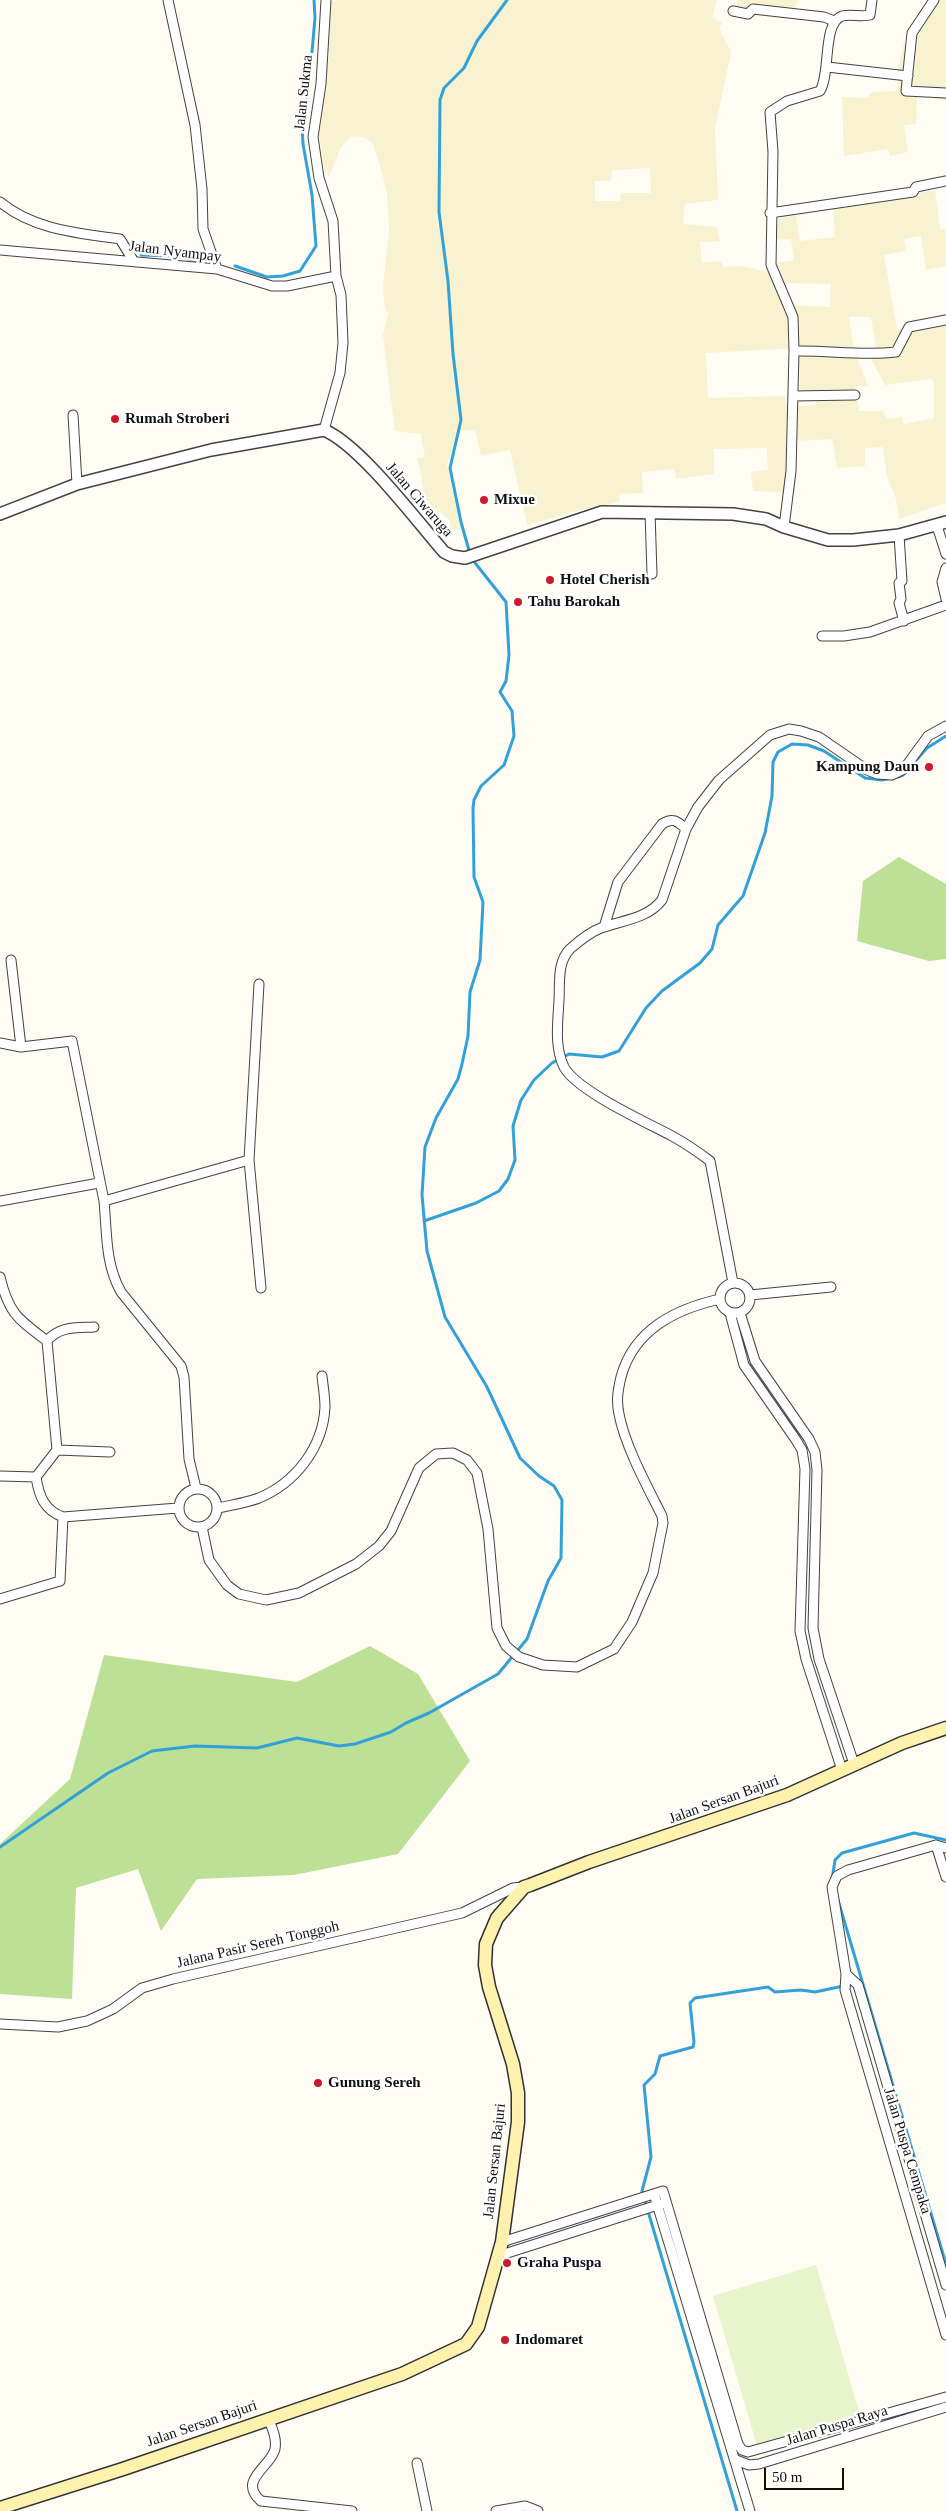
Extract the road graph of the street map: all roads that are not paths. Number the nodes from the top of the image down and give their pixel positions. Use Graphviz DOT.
graph roads {
  1 [pos="168,0"];
  2 [pos="326,0"];
  3 [pos="872,0"];
  4 [pos="934,0"];
  5 [pos="732,11"];
  6 [pos="834,21"];
  7 [pos="827,67"];
  8 [pos="908,76"];
  9 [pos="946,93"];
  10 [pos="946,181"];
  11 [pos="0,202"];
  12 [pos="770,213"];
  13 [pos="0,250"];
  14 [pos="133,260"];
  15 [pos="217,270"];
  16 [pos="336,276"];
  17 [pos="946,320"];
  18 [pos="794,350"];
  19 [pos="855,395"];
  20 [pos="793,396"];
  21 [pos="73,415"];
  22 [pos="324,430"];
  23 [pos="77,484"];
  24 [pos="650,512"];
  25 [pos="0,514"];
  26 [pos="941,524"];
  27 [pos="784,528"];
  28 [pos="899,535"];
  29 [pos="946,554"];
  30 [pos="946,568"];
  31 [pos="652,574"];
  32 [pos="946,599"];
  33 [pos="946,605"];
  34 [pos="904,621"];
  35 [pos="822,636"];
  36 [pos="946,726"];
  37 [pos="686,829"];
  38 [pos="604,927"];
  39 [pos="11,960"];
  40 [pos="259,984"];
  41 [pos="0,1043"];
  42 [pos="21,1046"];
  43 [pos="249,1160"];
  44 [pos="99,1183"];
  45 [pos="0,1201"];
  46 [pos="104,1201"];
  47 [pos="0,1277"];
  48 [pos="733,1283"];
  49 [pos="831,1287"];
  50 [pos="261,1288"];
  51 [pos="750,1295"];
  52 [pos="720,1299"];
  53 [pos="730,1313"];
  54 [pos="740,1313"];
  55 [pos="94,1328"];
  56 [pos="47,1341"];
  57 [pos="322,1376"];
  58 [pos="57,1450"];
  59 [pos="110,1452"];
  60 [pos="0,1476"];
  61 [pos="36,1477"];
  62 [pos="196,1488"];
  63 [pos="178,1508"];
  64 [pos="218,1508"];
  65 [pos="803,1515"];
  66 [pos="816,1516"];
  67 [pos="63,1517"];
  68 [pos="202,1527"];
  69 [pos="0,1599"];
  70 [pos="946,1728"];
  71 [pos="848,1767"];
  72 [pos="936,1845"];
  73 [pos="946,1848"];
  74 [pos="946,1877"];
  75 [pos="524,1887"];
  76 [pos="846,1974"];
  77 [pos="858,1985"];
  78 [pos="844,1990"];
  79 [pos="0,2024"];
  80 [pos="886,2081"];
  81 [pos="873,2085"];
  82 [pos="662,2204"];
  83 [pos="502,2242"];
  84 [pos="498,2256"];
  85 [pos="946,2285"];
  86 [pos="934,2289"];
  87 [pos="946,2336"];
  88 [pos="946,2397"];
  89 [pos="946,2408"];
  90 [pos="268,2418"];
  91 [pos="755,2452"];
  92 [pos="736,2460"];
  93 [pos="417,2463"];
  94 [pos="759,2464"];
  95 [pos="261,2501"];
  96 [pos="0,2508"];
  97 [pos="267,2511"];
  98 [pos="352,2511"];
  99 [pos="427,2511"];
  100 [pos="496,2511"];
  101 [pos="538,2511"];
  102 [pos="750,2511"];
  1 -- 15 [label="street"];
  2 -- 16 [label="street, Jalan Sukma"];
  3 -- 6 [label="street"];
  4 -- 8 [label="street"];
  5 -- 6 [label="street"];
  6 -- 7 [label="street"];
  7 -- 8 [label="street"];
  7 -- 12 [label="street"];
  8 -- 9 [label="street"];
  10 -- 12 [label="street"];
  11 -- 14 [label="street"];
  12 -- 18 [label="street"];
  13 -- 14 [label="street, Jalan Nyampay"];
  14 -- 15 [label="street, Jalan Nyampay"];
  15 -- 16 [label="street, Jalan Nyampay"];
  16 -- 22 [label="street"];
  17 -- 18 [label="street"];
  18 -- 20 [label="street"];
  19 -- 20 [label="street"];
  20 -- 27 [label="street"];
  21 -- 23 [label="street"];
  22 -- 23 [label="street"];
  22 -- 24 [label="street, Jalan Ciwaruga"];
  23 -- 25 [label="street"];
  24 -- 27 [label="street, Jalan Ciwaruga"];
  24 -- 31 [label="street"];
  26 -- 28 [label="street, Jalan Ciwaruga"];
  26 -- 29 [label="street"];
  27 -- 28 [label="street, Jalan Ciwaruga"];
  28 -- 34 [label="street"];
  30 -- 32 [label="street"];
  33 -- 34 [label="street"];
  34 -- 35 [label="street"];
  36 -- 37 [label="street"];
  37 -- 38 [label="street"];
  37 -- 38 [label="street"];
  38 -- 48 [label="street"];
  39 -- 42 [label="street"];
  40 -- 43 [label="street"];
  41 -- 42 [label="street"];
  42 -- 44 [label="street"];
  43 -- 46 [label="street"];
  43 -- 50 [label="street"];
  44 -- 45 [label="street"];
  44 -- 46 [label="street"];
  46 -- 62 [label="street"];
  47 -- 56 [label="street"];
  48 -- 51 [label="street"];
  48 -- 52 [label="street"];
  49 -- 51 [label="street"];
  51 -- 54 [label="street"];
  52 -- 53 [label="street"];
  52 -- 68 [label="street"];
  53 -- 54 [label="street"];
  53 -- 65 [label="street"];
  54 -- 66 [label="street"];
  55 -- 56 [label="street"];
  56 -- 58 [label="street"];
  57 -- 64 [label="street"];
  58 -- 59 [label="street"];
  58 -- 61 [label="street"];
  60 -- 61 [label="street"];
  61 -- 67 [label="street"];
  62 -- 63 [label="street"];
  62 -- 64 [label="street"];
  63 -- 67 [label="street"];
  63 -- 68 [label="street"];
  64 -- 68 [label="street"];
  65 -- 66 [label="street"];
  65 -- 71 [label="street"];
  66 -- 71 [label="street"];
  67 -- 69 [label="street"];
  70 -- 71 [label="main road, Jalan Sersan Bajuri"];
  71 -- 75 [label="main road, Jalan Sersan Bajuri"];
  72 -- 73 [label="street"];
  72 -- 74 [label="street"];
  72 -- 76 [label="street, Jalan Puspa Cempaka"];
  75 -- 79 [label="street, Jalana Pasir Sereh Tonggoh"];
  75 -- 83 [label="main road, Jalan Sersan Bajuri"];
  76 -- 77 [label="street"];
  76 -- 78 [label="street, Jalan Puspa Cempaka"];
  77 -- 78 [label="street"];
  77 -- 80 [label="street, Jalan Puspa Cempaka"];
  78 -- 81 [label="street, Jalan Puspa Cempaka"];
  80 -- 81 [label="street"];
  80 -- 85 [label="street, Jalan Puspa Cempaka"];
  81 -- 86 [label="street, Jalan Puspa Cempaka"];
  82 -- 83 [label="street"];
  82 -- 84 [label="street"];
  82 -- 91 [label="street, Jalan Puspa Raya"];
  82 -- 92 [label="street"];
  83 -- 84 [label="main road, Jalan Sersan Bajuri"];
  84 -- 90 [label="main road, Jalan Sersan Bajuri"];
  85 -- 86 [label="street"];
  86 -- 87 [label="street, Jalan Puspa Cempaka"];
  88 -- 91 [label="street, Jalan Puspa Raya"];
  89 -- 94 [label="street, Jalan Puspa Raya"];
  90 -- 95 [label="street"];
  90 -- 96 [label="main road, Jalan Sersan Bajuri"];
  91 -- 94 [label="street"];
  92 -- 94 [label="street, Jalan Puspa Raya"];
  92 -- 102 [label="street"];
  93 -- 99 [label="street"];
  95 -- 97 [label="street"];
  95 -- 98 [label="street"];
  100 -- 101 [label="street"];
}
